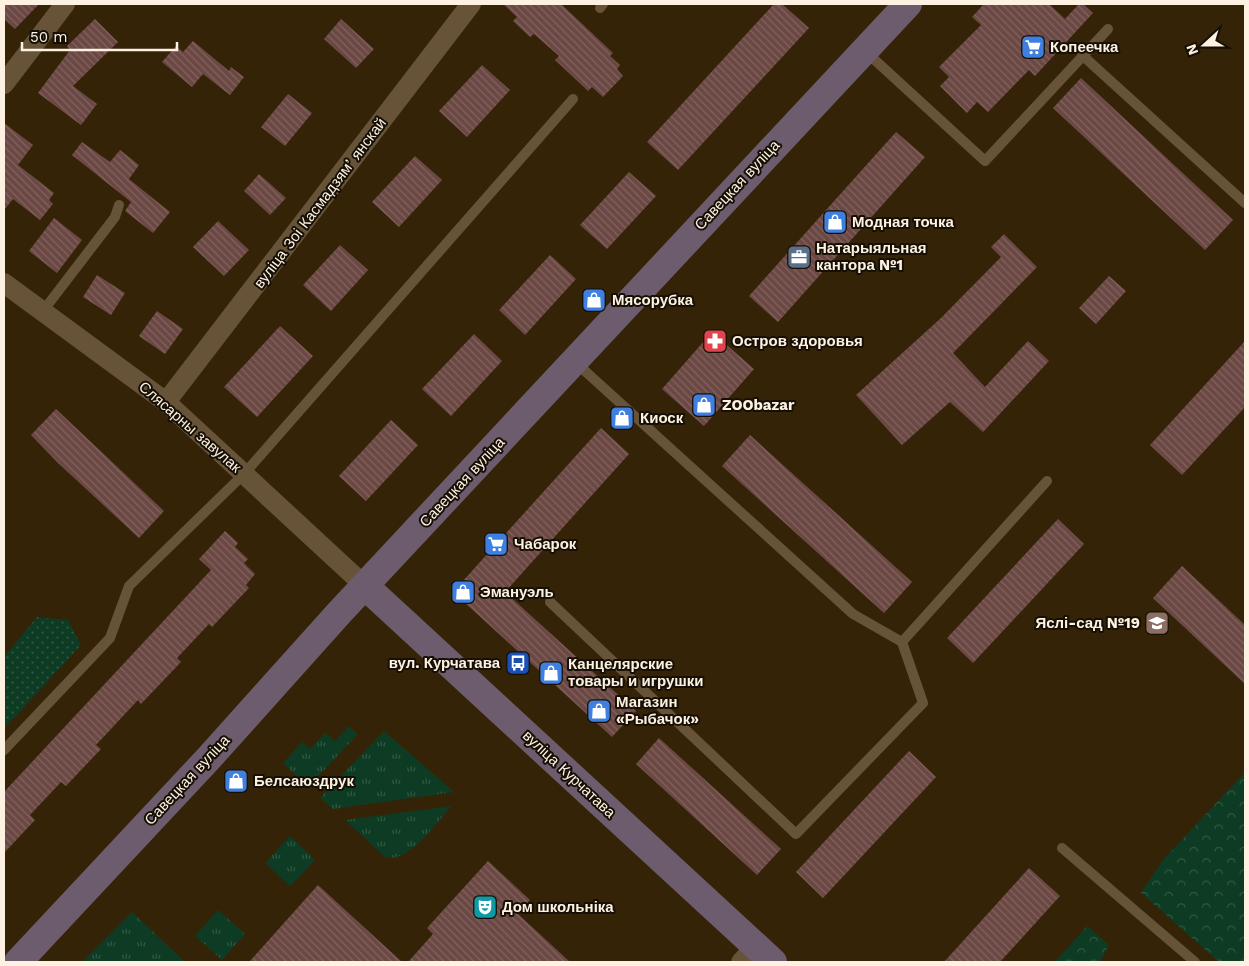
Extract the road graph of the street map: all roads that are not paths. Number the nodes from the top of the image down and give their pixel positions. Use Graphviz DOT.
graph roads {
  1 [pos="65,4"];
  2 [pos="471,4"];
  3 [pos="908,4"];
  4 [pos="1108,29"];
  5 [pos="864,50"];
  6 [pos="1082,55"];
  7 [pos="4,84"];
  8 [pos="572,99"];
  9 [pos="1245,203"];
  10 [pos="119,205"];
  11 [pos="4,283"];
  12 [pos="43,312"];
  13 [pos="574,361"];
  14 [pos="166,402"];
  15 [pos="244,474"];
  16 [pos="1047,481"];
  17 [pos="365,586"];
  18 [pos="550,602"];
  19 [pos="902,642"];
  20 [pos="4,750"];
  21 [pos="1062,848"];
  22 [pos="756,957"];
  23 [pos="18,962"];
  24 [pos="1195,962"];
  1 -- 7 [label="street"];
  2 -- 14 [label="street, вуліца Зоі Касмадзямʼянскай"];
  3 -- 5 [label="main road, Савецкая вуліца"];
  4 -- 6 [label="lane"];
  5 -- 6 [label="lane"];
  5 -- 13 [label="main road, Савецкая вуліца"];
  6 -- 9 [label="lane"];
  8 -- 15 [label="lane"];
  10 -- 12 [label="lane"];
  11 -- 12 [label="street, Слясарны завулак"];
  12 -- 14 [label="street, Слясарны завулак"];
  13 -- 17 [label="main road, Савецкая вуліца"];
  13 -- 19 [label="lane"];
  14 -- 15 [label="street, Слясарны завулак"];
  15 -- 17 [label="street, Слясарны завулак"];
  15 -- 20 [label="lane"];
  16 -- 19 [label="lane"];
  17 -- 22 [label="main road, вуліца Курчатава"];
  17 -- 23 [label="main road, Савецкая вуліца"];
  18 -- 19 [label="lane"];
  21 -- 24 [label="lane"];
}
